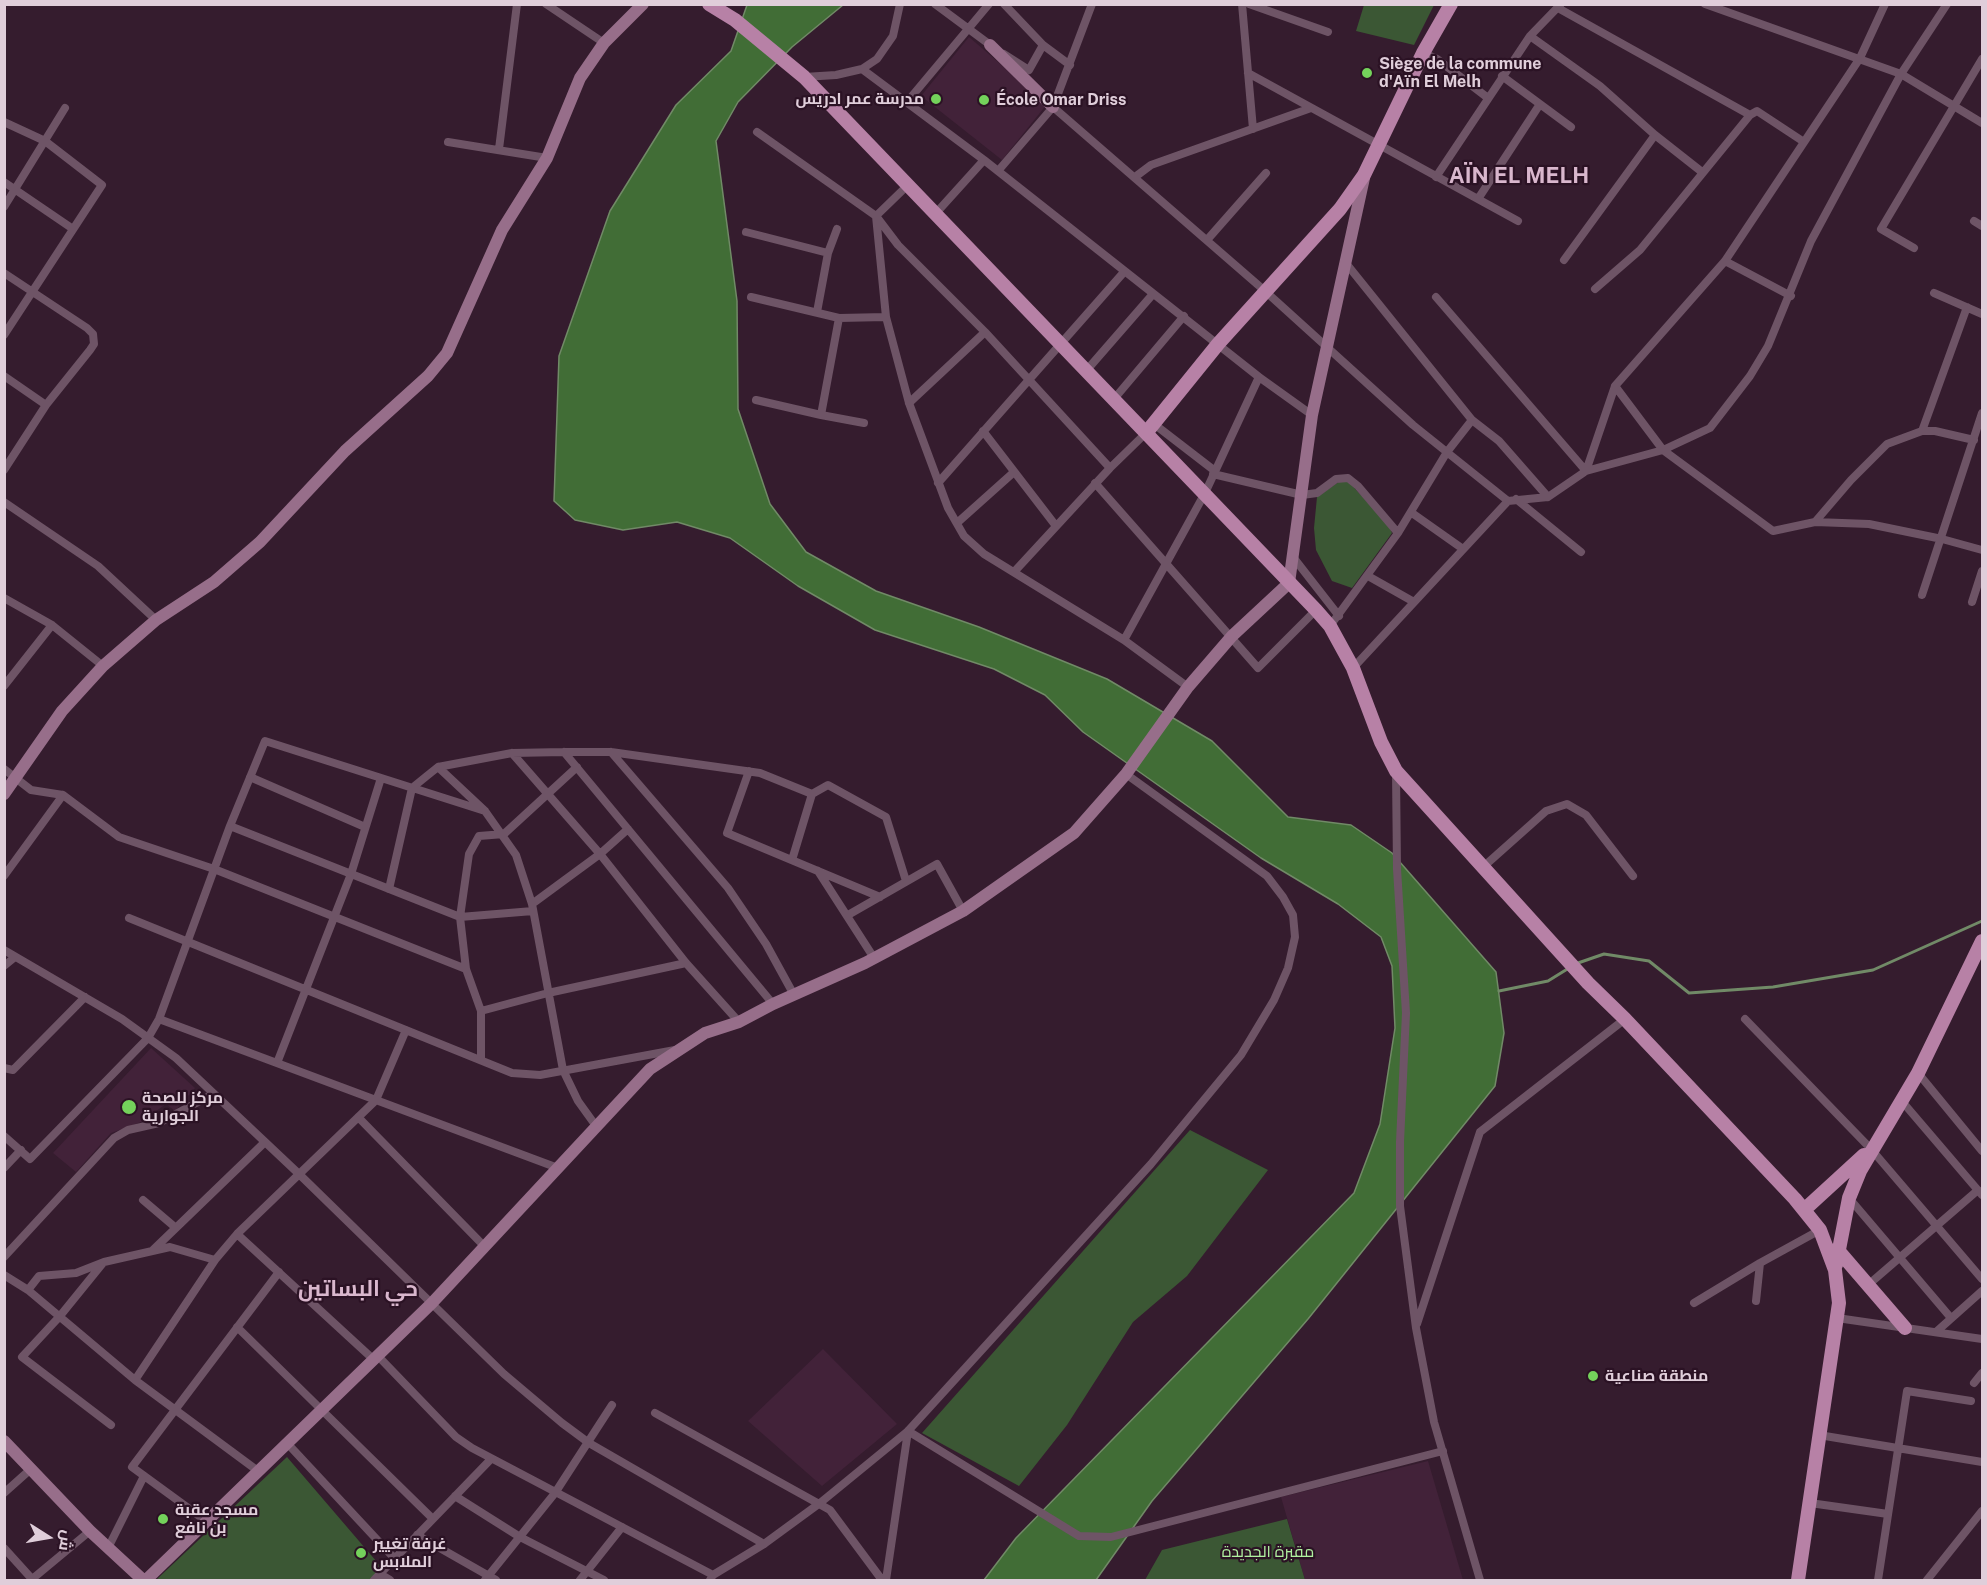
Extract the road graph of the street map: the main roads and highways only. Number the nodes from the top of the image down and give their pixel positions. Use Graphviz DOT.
graph roads {
  1 [pos="709,4"];
  2 [pos="1451,4"];
  3 [pos="1150,429"];
  4 [pos="1983,941"];
  5 [pos="1871,1149"];
  6 [pos="1804,1210"];
  7 [pos="1837,1249"];
  8 [pos="1835,1270"];
  9 [pos="1905,1328"];
  10 [pos="1798,1581"];
  1 -- 3 [label="main road"];
  2 -- 3 [label="main road"];
  3 -- 6 [label="main road"];
  4 -- 5 [label="main road"];
  5 -- 6 [label="main road"];
  5 -- 7 [label="main road"];
  6 -- 8 [label="main road"];
  7 -- 8 [label="main road"];
  7 -- 9 [label="main road"];
  8 -- 10 [label="main road"];
}
